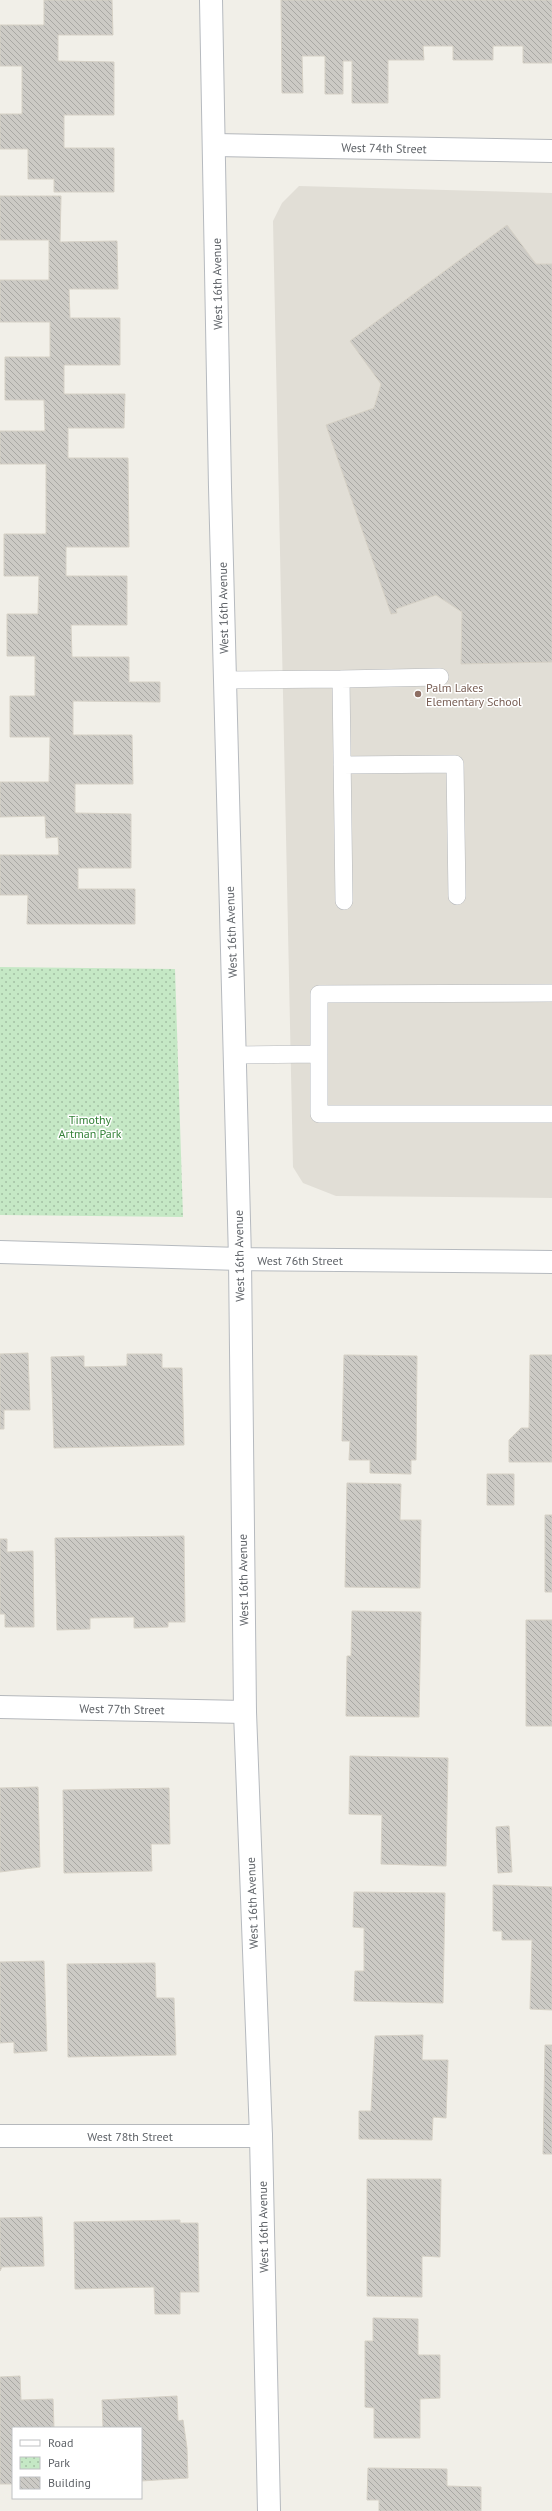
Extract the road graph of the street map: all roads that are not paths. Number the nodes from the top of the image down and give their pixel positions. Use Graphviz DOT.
graph roads {
  1 [pos="211,0"];
  2 [pos="215,145"];
  3 [pos="552,151"];
  4 [pos="440,677"];
  5 [pos="341,679"];
  6 [pos="224,680"];
  7 [pos="342,765"];
  8 [pos="457,896"];
  9 [pos="344,901"];
  10 [pos="552,993"];
  11 [pos="319,1054"];
  12 [pos="234,1055"];
  13 [pos="552,1114"];
  14 [pos="0,1252"];
  15 [pos="240,1259"];
  16 [pos="552,1262"];
  17 [pos="0,1707"];
  18 [pos="245,1712"];
  19 [pos="0,2136"];
  20 [pos="261,2136"];
  21 [pos="269,2511"];
  1 -- 2 [label="street, West 16th Avenue"];
  2 -- 3 [label="street, West 74th Street"];
  2 -- 6 [label="street, West 16th Avenue"];
  4 -- 5 [label="lane"];
  5 -- 6 [label="lane"];
  5 -- 7 [label="lane"];
  6 -- 12 [label="street, West 16th Avenue"];
  7 -- 8 [label="lane"];
  7 -- 9 [label="lane"];
  10 -- 11 [label="lane"];
  11 -- 12 [label="lane"];
  11 -- 13 [label="lane"];
  12 -- 15 [label="street, West 16th Avenue"];
  14 -- 15 [label="street, West 76th Street"];
  15 -- 16 [label="street, West 76th Street"];
  15 -- 18 [label="street, West 16th Avenue"];
  17 -- 18 [label="street, West 77th Street"];
  18 -- 20 [label="street, West 16th Avenue"];
  19 -- 20 [label="street, West 78th Street"];
  20 -- 21 [label="street, West 16th Avenue"];
}
